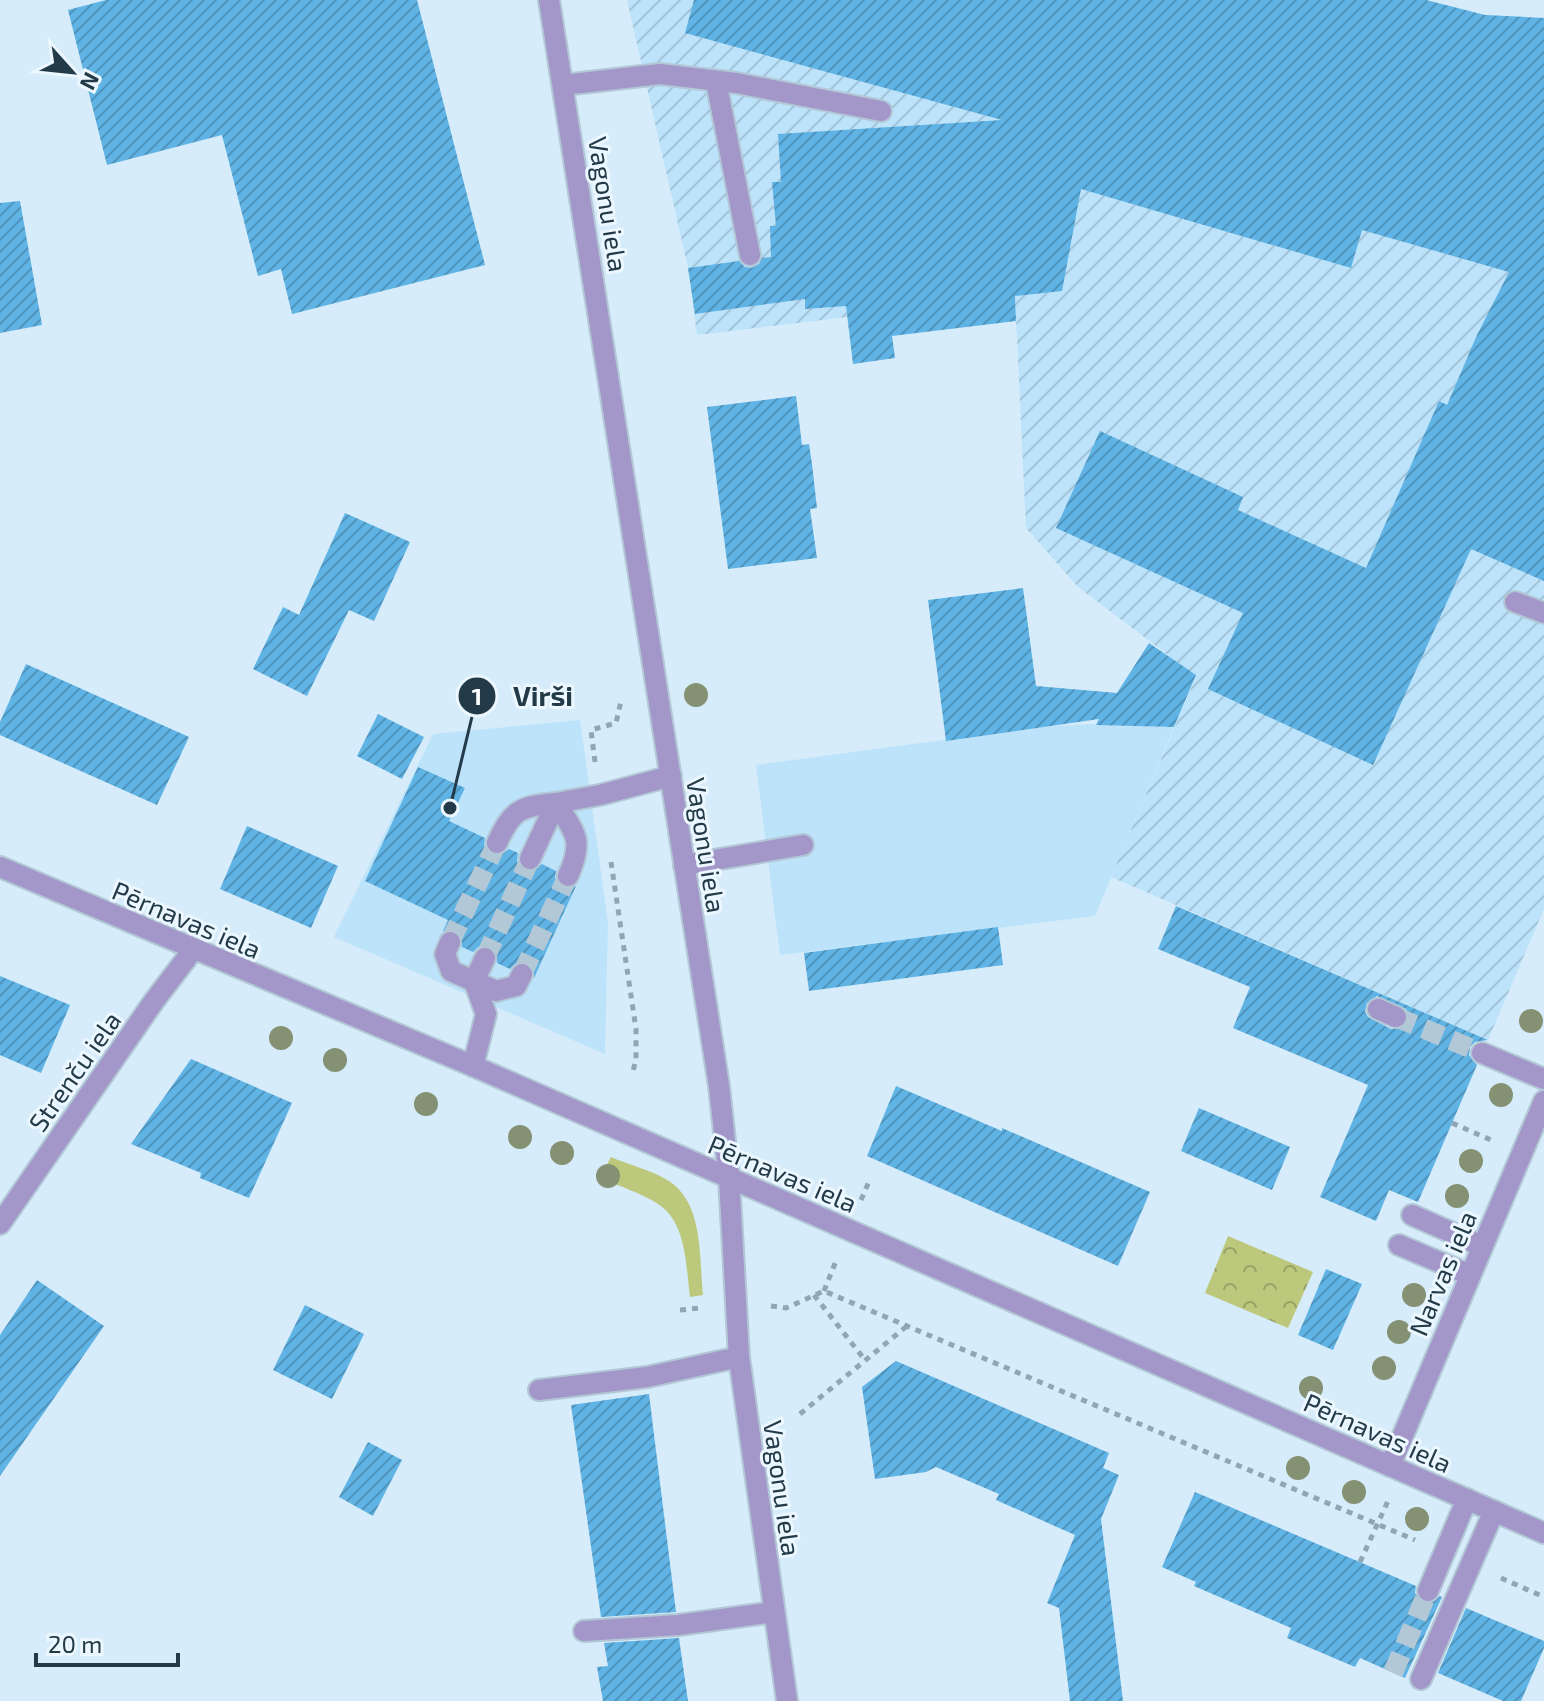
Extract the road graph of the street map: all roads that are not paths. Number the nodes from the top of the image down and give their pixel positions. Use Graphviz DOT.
graph roads {
  1 [pos="549,0"];
  2 [pos="716,81"];
  3 [pos="563,85"];
  4 [pos="881,111"];
  5 [pos="750,255"];
  6 [pos="1515,602"];
  7 [pos="1544,613"];
  8 [pos="671,776"];
  9 [pos="556,803"];
  10 [pos="497,843"];
  11 [pos="803,845"];
  12 [pos="530,859"];
  13 [pos="684,865"];
  14 [pos="0,867"];
  15 [pos="568,876"];
  16 [pos="450,942"];
  17 [pos="193,950"];
  18 [pos="485,958"];
  19 [pos="522,974"];
  20 [pos="474,981"];
  21 [pos="1482,1053"];
  22 [pos="473,1066"];
  23 [pos="1544,1079"];
  24 [pos="1544,1101"];
  25 [pos="729,1178"];
  26 [pos="1412,1215"];
  27 [pos="0,1224"];
  28 [pos="1399,1245"];
  29 [pos="1482,1246"];
  30 [pos="1470,1275"];
  31 [pos="739,1357"];
  32 [pos="539,1390"];
  33 [pos="1395,1468"];
  34 [pos="1467,1499"];
  35 [pos="1494,1511"];
  36 [pos="1544,1533"];
  37 [pos="1428,1591"];
  38 [pos="774,1612"];
  39 [pos="584,1631"];
  40 [pos="1421,1679"];
  41 [pos="787,1701"];
  1 -- 3 [label="street, Vagonu iela"];
  2 -- 3 [label="street"];
  2 -- 4 [label="street"];
  2 -- 5 [label="street"];
  3 -- 8 [label="street, Vagonu iela"];
  6 -- 7 [label="street"];
  8 -- 9 [label="street"];
  8 -- 13 [label="street, Vagonu iela"];
  9 -- 10 [label="street"];
  9 -- 12 [label="street"];
  9 -- 15 [label="street"];
  11 -- 13 [label="street"];
  13 -- 25 [label="street, Vagonu iela"];
  14 -- 17 [label="street, Pērnavas iela"];
  16 -- 20 [label="street"];
  17 -- 22 [label="street, Pērnavas iela"];
  17 -- 27 [label="street, Strenču iela"];
  18 -- 20 [label="street"];
  19 -- 20 [label="street"];
  20 -- 22 [label="street"];
  21 -- 23 [label="street"];
  22 -- 25 [label="street, Pērnavas iela"];
  24 -- 29 [label="street, Narvas iela"];
  25 -- 31 [label="street, Vagonu iela"];
  25 -- 33 [label="street, Pērnavas iela"];
  26 -- 29 [label="street"];
  28 -- 30 [label="street"];
  29 -- 30 [label="street, Narvas iela"];
  30 -- 33 [label="street, Narvas iela"];
  31 -- 32 [label="street"];
  31 -- 38 [label="street, Vagonu iela"];
  33 -- 34 [label="street, Pērnavas iela"];
  34 -- 35 [label="street, Pērnavas iela"];
  34 -- 37 [label="street"];
  35 -- 36 [label="street, Pērnavas iela"];
  35 -- 40 [label="street"];
  38 -- 39 [label="street"];
  38 -- 41 [label="street, Vagonu iela"];
}
